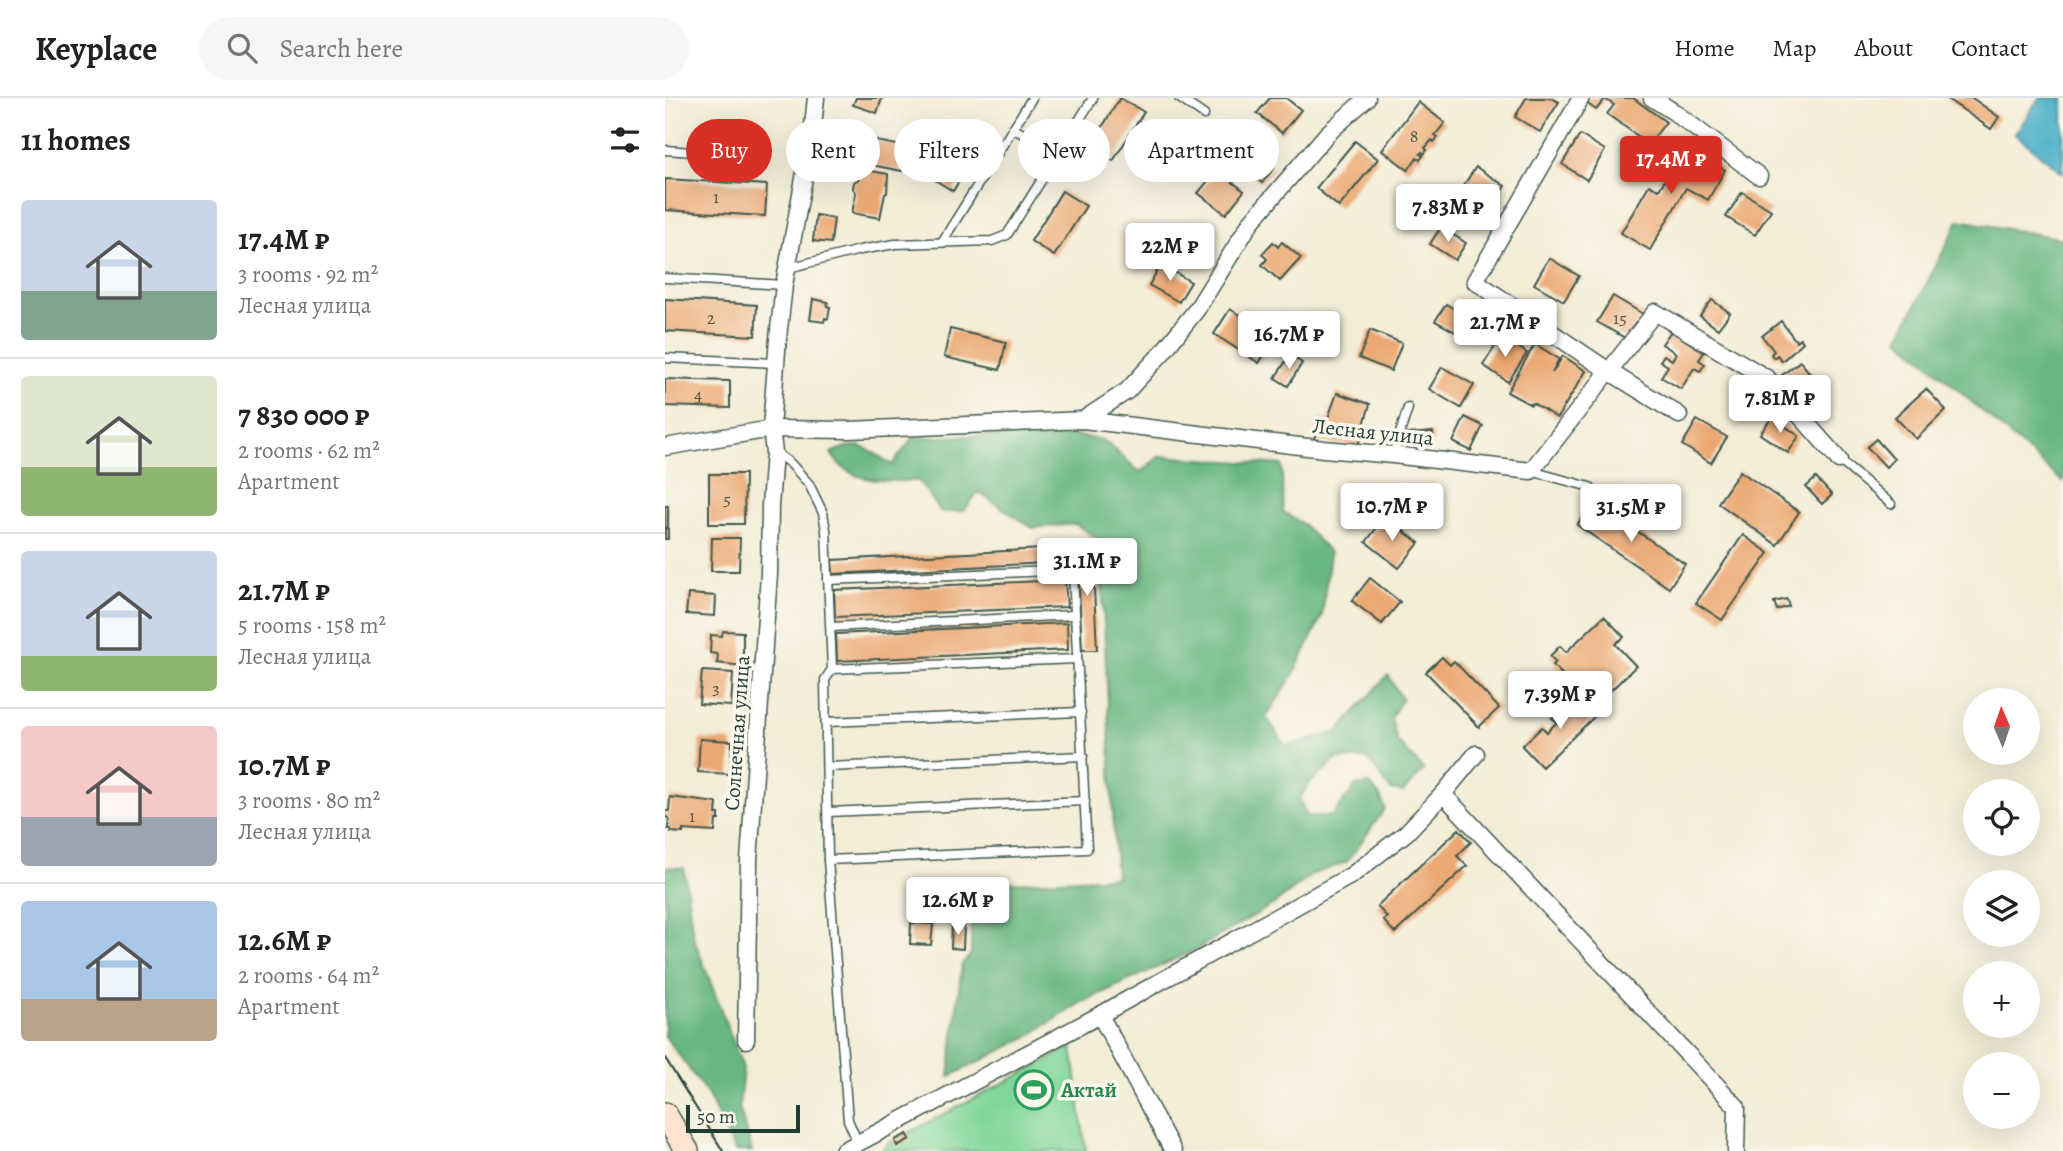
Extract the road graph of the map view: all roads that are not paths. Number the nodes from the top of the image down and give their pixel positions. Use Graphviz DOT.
graph roads {
  1 [pos="816,98"];
  2 [pos="1032,98"];
  3 [pos="1093,98"];
  4 [pos="1179,98"];
  5 [pos="1367,98"];
  6 [pos="1580,98"];
  7 [pos="1652,98"];
  8 [pos="1204,115"];
  9 [pos="1080,119"];
  10 [pos="1013,128"];
  11 [pos="1018,131"];
  12 [pos="665,150"];
  13 [pos="686,151"];
  14 [pos="1759,176"];
  15 [pos="1040,182"];
  16 [pos="942,242"];
  17 [pos="788,268"];
  18 [pos="665,278"];
  19 [pos="784,285"];
  20 [pos="665,358"];
  21 [pos="776,363"];
  22 [pos="1610,372"];
  23 [pos="1408,408"];
  24 [pos="1679,415"];
  25 [pos="1083,420"];
  26 [pos="771,429"];
  27 [pos="665,447"];
  28 [pos="774,452"];
  29 [pos="1393,455"];
  30 [pos="1839,460"];
  31 [pos="1531,471"];
  32 [pos="1590,487"];
  33 [pos="1891,504"];
  34 [pos="1072,554"];
  35 [pos="1073,570"];
  36 [pos="828,580"];
  37 [pos="1075,615"];
  38 [pos="831,627"];
  39 [pos="1077,659"];
  40 [pos="832,669"];
  41 [pos="1081,712"];
  42 [pos="826,722"];
  43 [pos="1476,754"];
  44 [pos="1083,756"];
  45 [pos="827,767"];
  46 [pos="1443,794"];
  47 [pos="1085,801"];
  48 [pos="828,812"];
  49 [pos="828,860"];
  50 [pos="1100,1015"];
  51 [pos="746,1040"];
  52 [pos="665,1114"];
  53 [pos="850,1147"];
  54 [pos="687,1151"];
  55 [pos="1173,1151"];
  56 [pos="1736,1151"];
  1 -- 17 [label="street, Солнечная улица"];
  2 -- 10 [label="lane"];
  3 -- 9 [label="lane"];
  4 -- 8 [label="lane"];
  5 -- 25 [label="street"];
  6 -- 22 [label="street"];
  7 -- 14 [label="street"];
  10 -- 11 [label="lane"];
  10 -- 16 [label="lane"];
  12 -- 13 [label="lane"];
  15 -- 16 [label="lane"];
  16 -- 17 [label="lane"];
  17 -- 19 [label="street, Солнечная улица"];
  18 -- 19 [label="lane"];
  19 -- 21 [label="street, Солнечная улица"];
  20 -- 21 [label="lane"];
  21 -- 26 [label="street, Солнечная улица"];
  22 -- 24 [label="street"];
  22 -- 30 [label="street"];
  22 -- 31 [label="street"];
  23 -- 29 [label="lane"];
  25 -- 26 [label="street, Лесная улица"];
  25 -- 29 [label="street, Лесная улица"];
  26 -- 27 [label="street, Лесная улица"];
  26 -- 28 [label="street, Солнечная улица"];
  28 -- 36 [label="lane"];
  28 -- 51 [label="street, Солнечная улица"];
  29 -- 31 [label="street, Лесная улица"];
  30 -- 33 [label="lane"];
  31 -- 32 [label="lane"];
  34 -- 35 [label="lane"];
  35 -- 36 [label="lane"];
  35 -- 37 [label="lane"];
  36 -- 38 [label="lane"];
  37 -- 38 [label="lane"];
  37 -- 39 [label="lane"];
  38 -- 40 [label="lane"];
  39 -- 40 [label="lane"];
  39 -- 41 [label="lane"];
  40 -- 42 [label="lane"];
  41 -- 42 [label="lane"];
  41 -- 44 [label="lane"];
  42 -- 45 [label="lane"];
  43 -- 46 [label="street"];
  44 -- 45 [label="lane"];
  44 -- 47 [label="lane"];
  45 -- 48 [label="lane"];
  46 -- 50 [label="street"];
  46 -- 56 [label="street"];
  47 -- 48 [label="lane"];
  47 -- 49 [label="lane"];
  48 -- 49 [label="lane"];
  49 -- 53 [label="lane"];
  50 -- 53 [label="street"];
  50 -- 55 [label="street"];
  52 -- 54 [label="street"];
}
